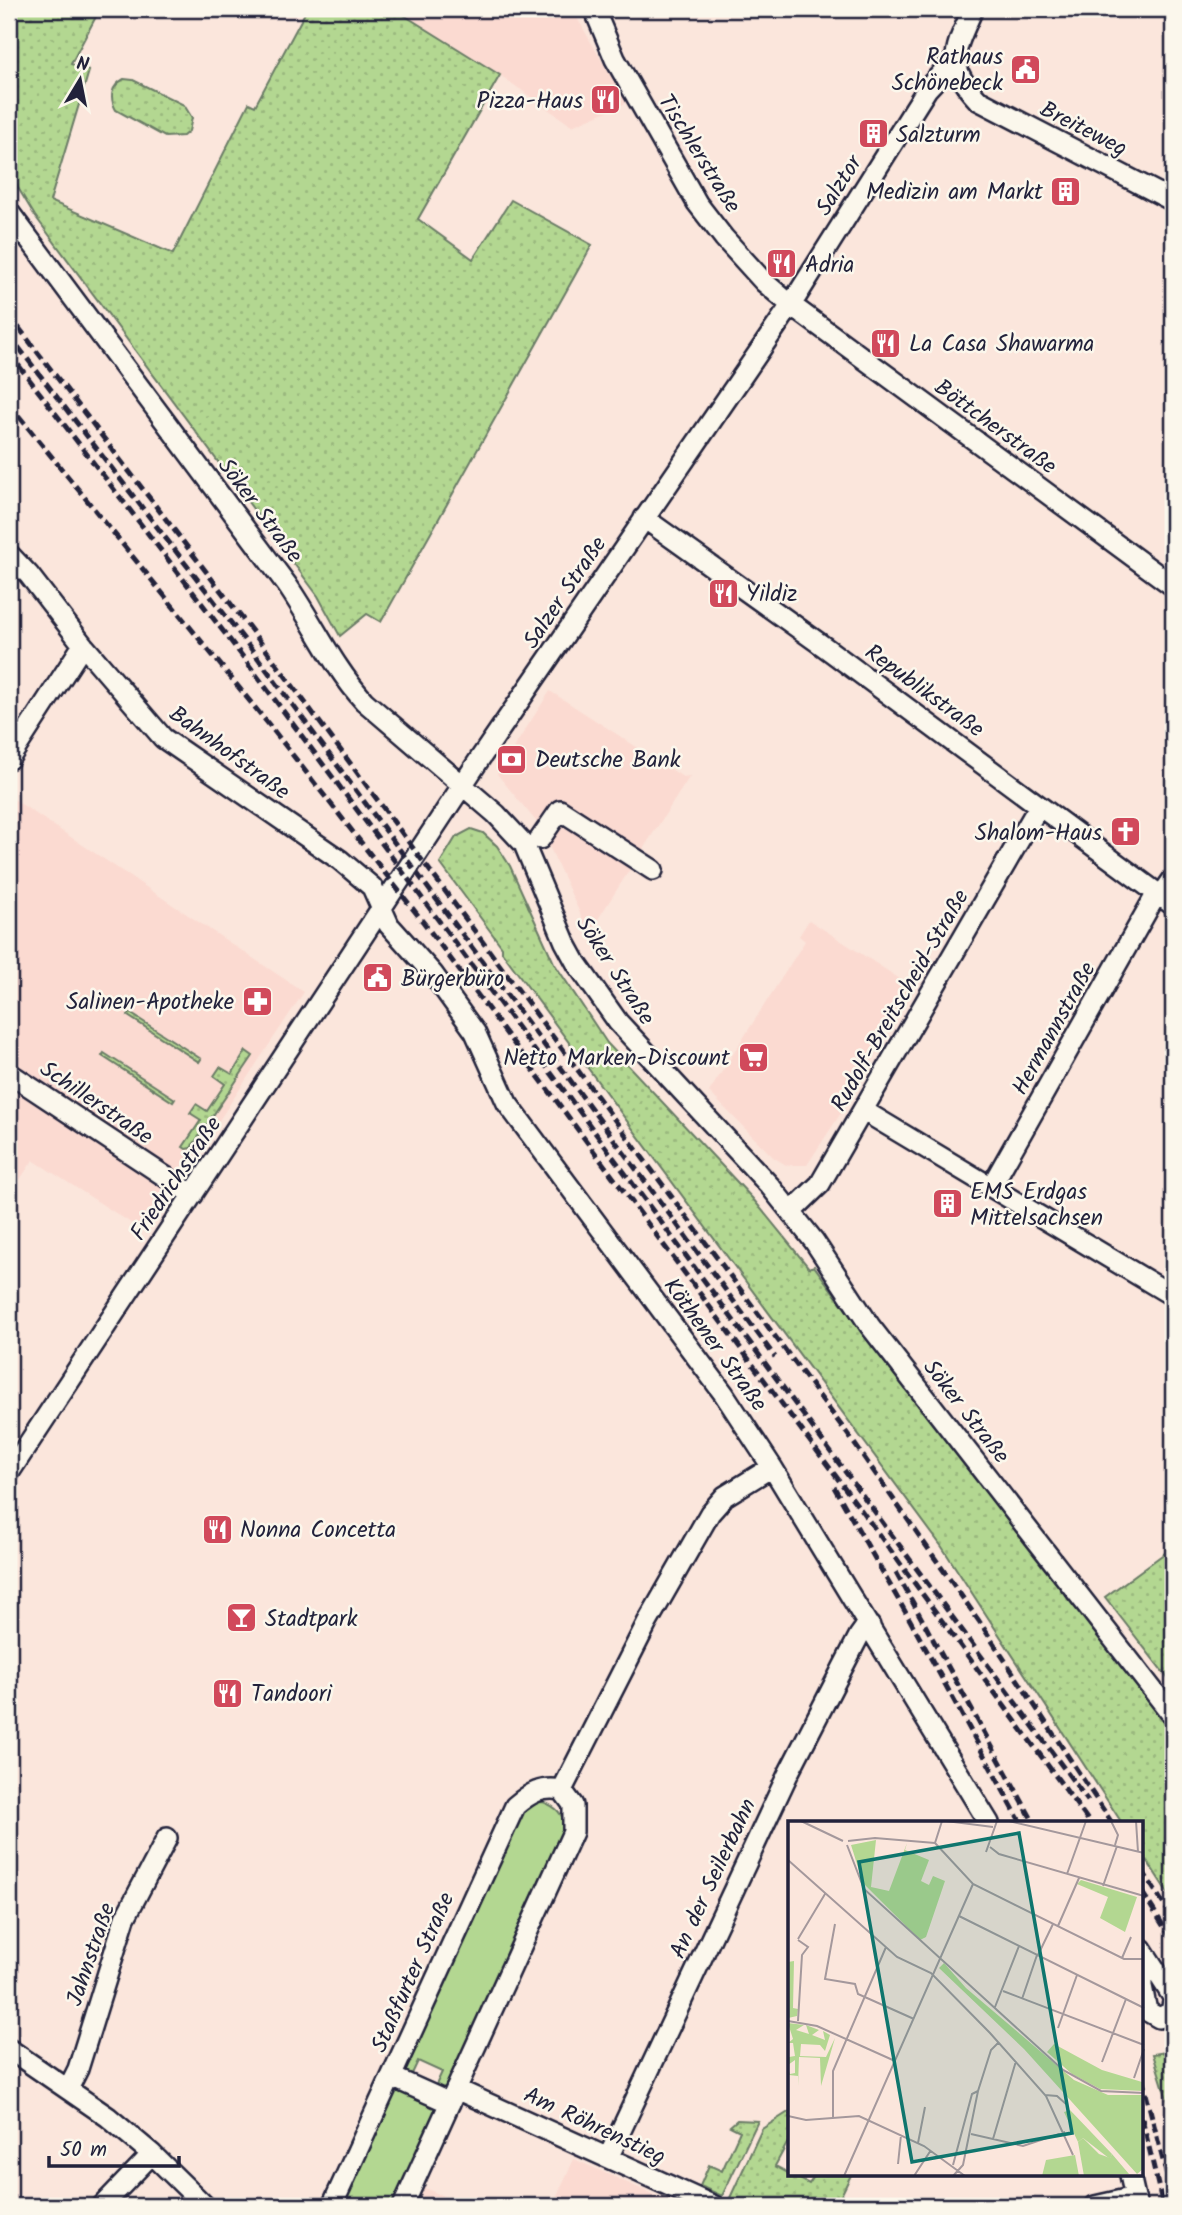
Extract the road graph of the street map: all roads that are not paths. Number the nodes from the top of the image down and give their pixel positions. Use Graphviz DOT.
graph roads {
  1 [pos="594,9"];
  2 [pos="973,9"];
  3 [pos="955,59"];
  4 [pos="1173,201"];
  5 [pos="9,212"];
  6 [pos="791,305"];
  7 [pos="645,518"];
  8 [pos="9,554"];
  9 [pos="1173,586"];
  10 [pos="83,645"];
  11 [pos="9,759"];
  12 [pos="463,785"];
  13 [pos="1039,806"];
  14 [pos="540,839"];
  15 [pos="653,870"];
  16 [pos="1173,879"];
  17 [pos="1164,898"];
  18 [pos="382,909"];
  19 [pos="9,1073"];
  20 [pos="864,1111"];
  21 [pos="991,1187"];
  22 [pos="193,1195"];
  23 [pos="791,1212"];
  24 [pos="1173,1296"];
  25 [pos="772,1467"];
  26 [pos="9,1473"];
  27 [pos="870,1626"];
  28 [pos="1173,1716"];
  29 [pos="562,1790"];
  30 [pos="988,1821"];
  31 [pos="167,1838"];
  32 [pos="1144,1952"];
  33 [pos="1144,1996"];
  34 [pos="1173,1999"];
  35 [pos="9,2049"];
  36 [pos="392,2077"];
  37 [pos="68,2089"];
  38 [pos="453,2096"];
  39 [pos="152,2154"];
  40 [pos="608,2158"];
  41 [pos="1130,2176"];
  42 [pos="1136,2202"];
  43 [pos="103,2206"];
  44 [pos="205,2206"];
  45 [pos="332,2206"];
  46 [pos="403,2206"];
  47 [pos="713,2206"];
  48 [pos="1095,2206"];
  1 -- 6 [label="street, Tischlerstraße"];
  2 -- 3 [label="street"];
  3 -- 4 [label="street, Breiteweg"];
  3 -- 6 [label="street, Salztor"];
  5 -- 12 [label="street, Söker Straße"];
  6 -- 7 [label="street, Salzer Straße"];
  6 -- 9 [label="street, Böttcherstraße"];
  7 -- 12 [label="street, Salzer Straße"];
  7 -- 13 [label="street, Republikstraße"];
  8 -- 10 [label="street, Bahnhofstraße"];
  10 -- 11 [label="street"];
  10 -- 18 [label="street, Bahnhofstraße"];
  12 -- 18 [label="street, Salzer Straße"];
  12 -- 23 [label="street, Söker Straße"];
  13 -- 17 [label="street, Republikstraße"];
  13 -- 20 [label="street, Rudolf-Breitscheid-Straße"];
  14 -- 15 [label="street"];
  16 -- 17 [label="street, Hermannstraße"];
  17 -- 21 [label="street, Hermannstraße"];
  18 -- 22 [label="street, Friedrichstraße"];
  18 -- 25 [label="street, Köthener Straße"];
  19 -- 22 [label="street, Schillerstraße"];
  20 -- 21 [label="street"];
  20 -- 23 [label="street, Rudolf-Breitscheid-Straße"];
  21 -- 24 [label="street"];
  22 -- 26 [label="street, Friedrichstraße"];
  23 -- 28 [label="street, Söker Straße"];
  25 -- 27 [label="street, Köthener Straße"];
  25 -- 29 [label="street"];
  27 -- 30 [label="street, Köthener Straße"];
  27 -- 40 [label="street, An der Seilerbahn"];
  29 -- 36 [label="street, Staßfurter Straße"];
  29 -- 38 [label="street"];
  31 -- 37 [label="street, Jahnstraße"];
  32 -- 34 [label="street"];
  33 -- 34 [label="street"];
  35 -- 37 [label="street"];
  36 -- 38 [label="street, Am Röhrenstieg"];
  36 -- 45 [label="street, Staßfurter Straße"];
  37 -- 39 [label="street"];
  38 -- 40 [label="street, Am Röhrenstieg"];
  38 -- 46 [label="street"];
  39 -- 43 [label="street"];
  39 -- 44 [label="street"];
  40 -- 47 [label="street, Am Röhrenstieg"];
  41 -- 42 [label="street"];
  42 -- 48 [label="street"];
}
